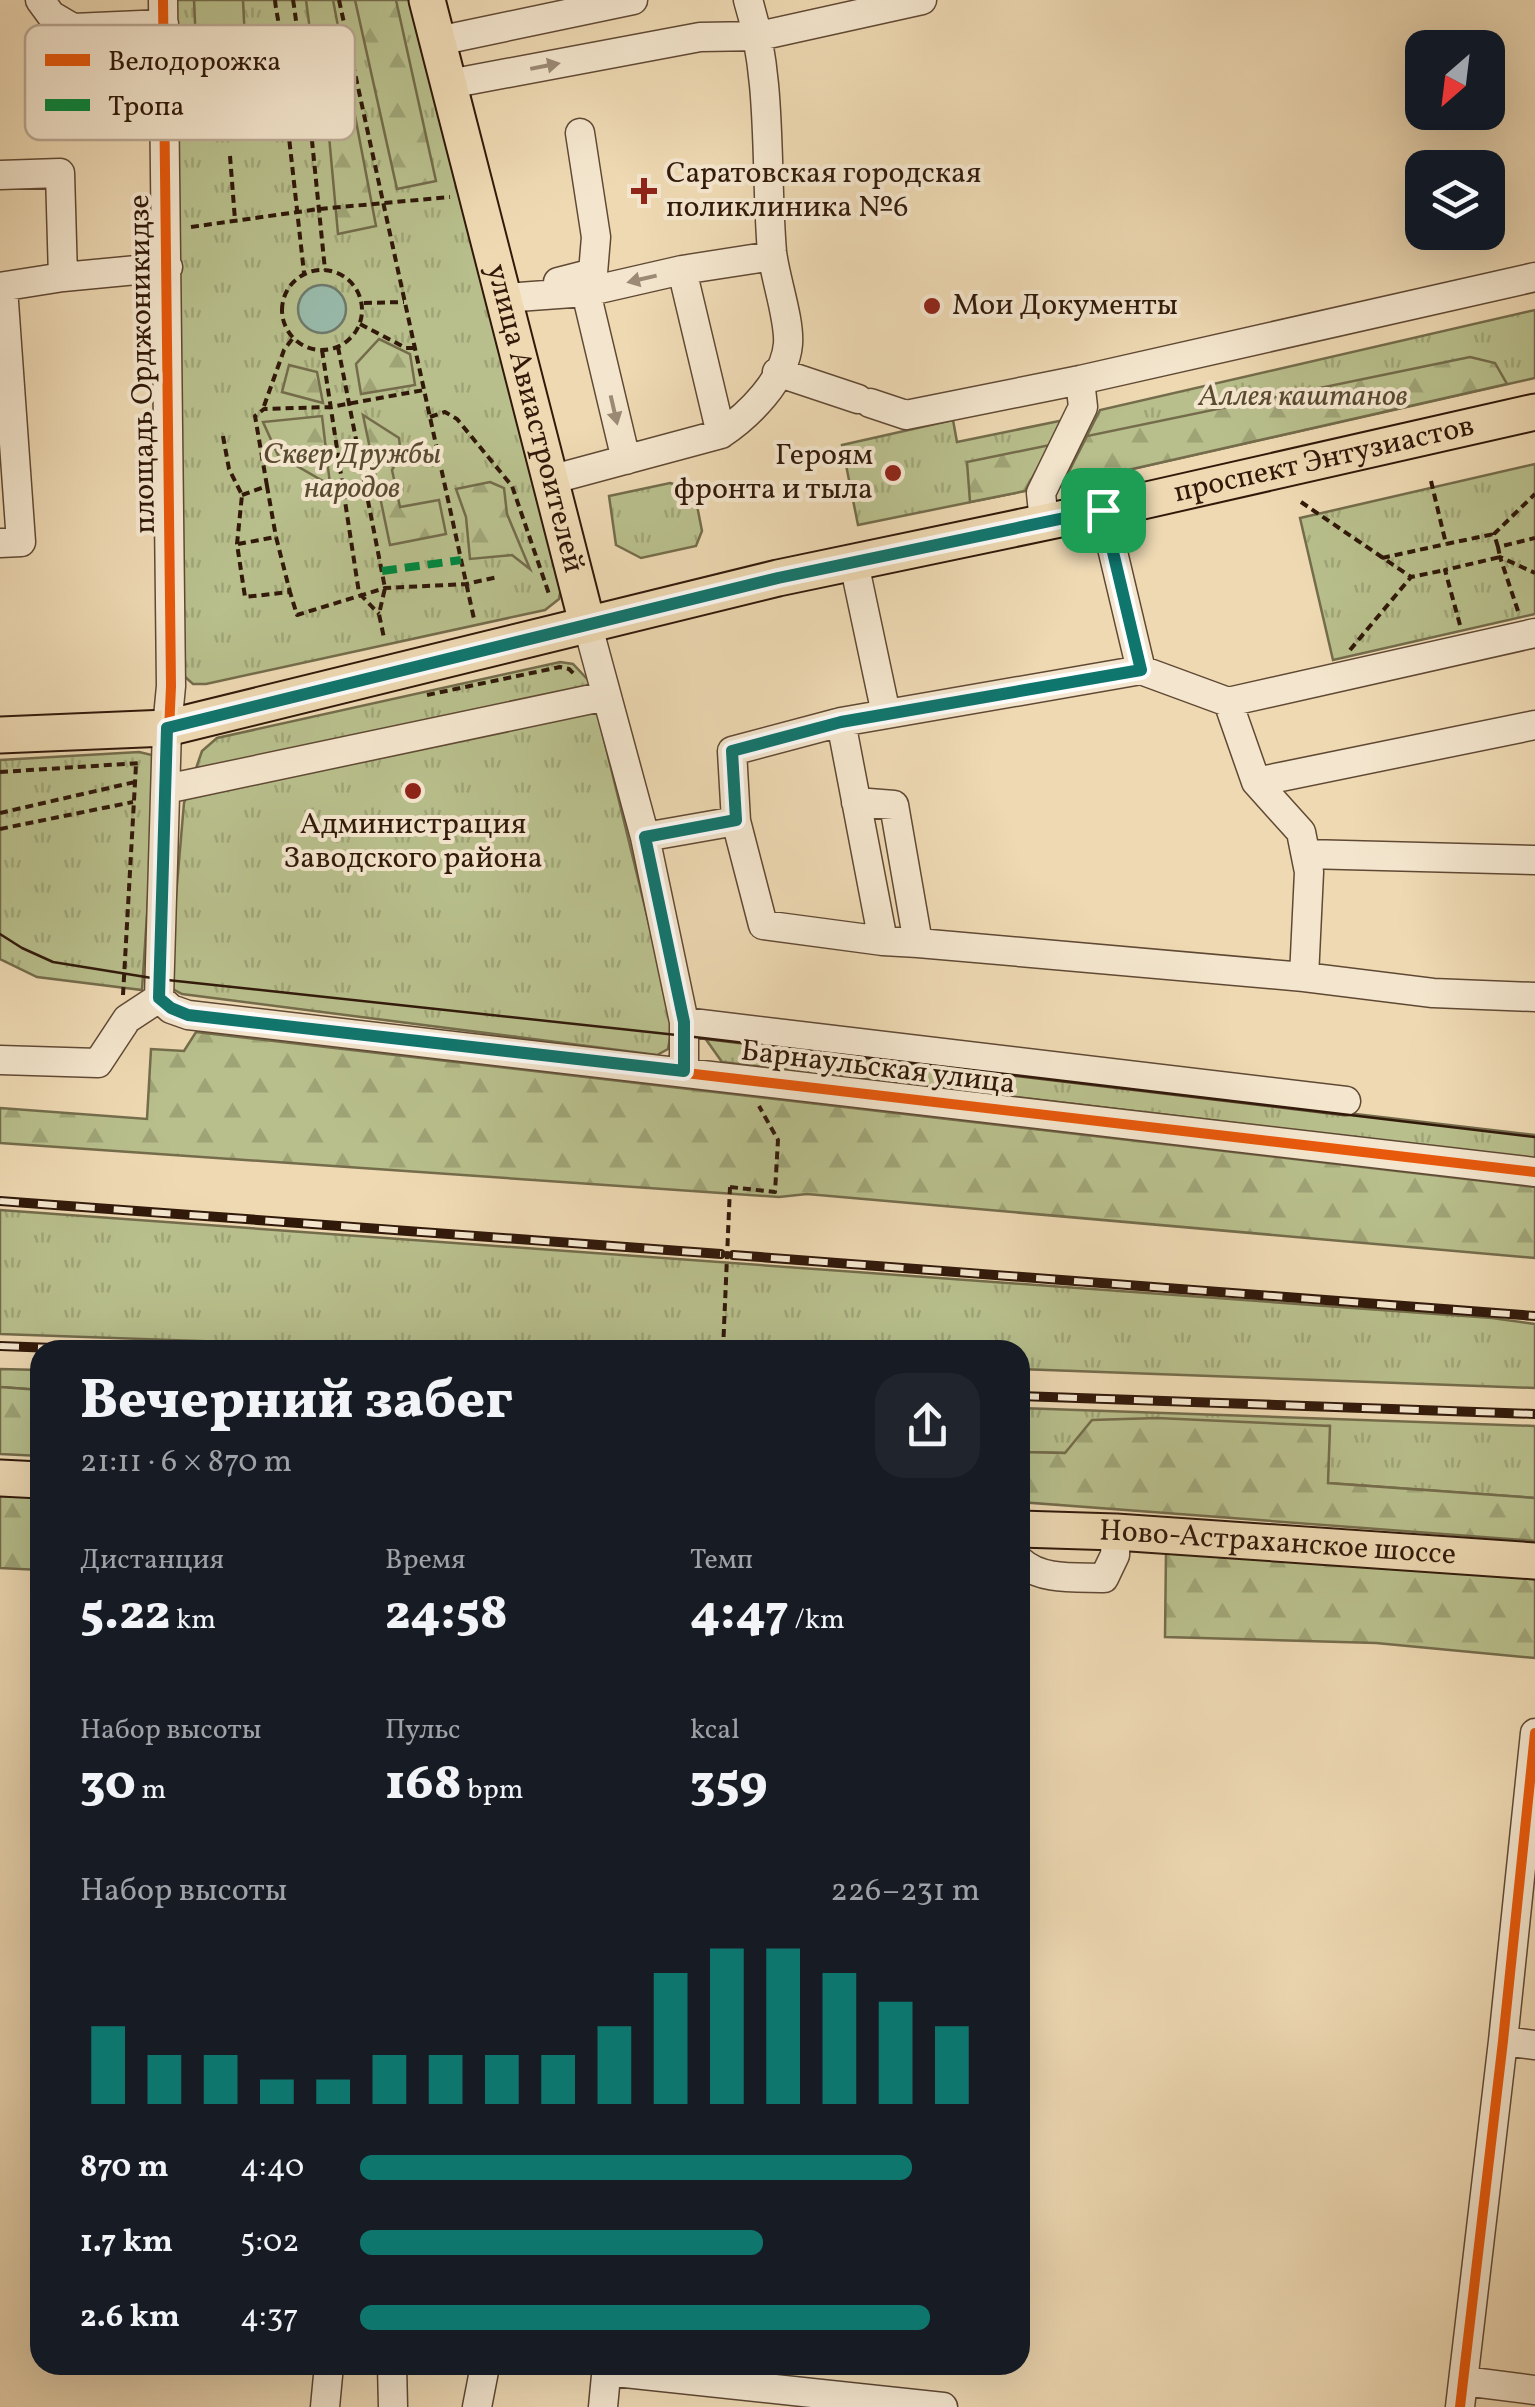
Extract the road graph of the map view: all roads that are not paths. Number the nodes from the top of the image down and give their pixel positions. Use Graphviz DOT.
graph roads {
  1 [pos="40,0"];
  2 [pos="427,0"];
  3 [pos="633,0"];
  4 [pos="748,0"];
  5 [pos="922,0"];
  6 [pos="164,12"];
  7 [pos="67,25"];
  8 [pos="89,25"];
  9 [pos="759,36"];
  10 [pos="438,42"];
  11 [pos="449,84"];
  12 [pos="580,133"];
  13 [pos="166,140"];
  14 [pos="0,175"];
  15 [pos="772,256"];
  16 [pos="168,267"];
  17 [pos="682,270"];
  18 [pos="63,277"];
  19 [pos="1535,278"];
  20 [pos="2,288"];
  21 [pos="586,292"];
  22 [pos="504,298"];
  23 [pos="777,372"];
  24 [pos="1080,380"];
  25 [pos="1535,412"];
  26 [pos="721,434"];
  27 [pos="626,460"];
  28 [pos="550,480"];
  29 [pos="1103,510"];
  30 [pos="1044,522"];
  31 [pos="0,543"];
  32 [pos="854,564"];
  33 [pos="586,623"];
  34 [pos="1530,634"];
  35 [pos="1141,670"];
  36 [pos="606,696"];
  37 [pos="1228,702"];
  38 [pos="886,714"];
  39 [pos="841,722"];
  40 [pos="1535,726"];
  41 [pos="167,728"];
  42 [pos="0,735"];
  43 [pos="1256,782"];
  44 [pos="166,789"];
  45 [pos="856,802"];
  46 [pos="736,820"];
  47 [pos="645,837"];
  48 [pos="1306,854"];
  49 [pos="1535,860"];
  50 [pos="883,940"];
  51 [pos="918,943"];
  52 [pos="1304,978"];
  53 [pos="1535,997"];
  54 [pos="159,998"];
  55 [pos="684,1022"];
  56 [pos="0,1060"];
  57 [pos="684,1071"];
  58 [pos="1346,1100"];
  59 [pos="1535,1172"];
  60 [pos="0,1478"];
  61 [pos="30,1480"];
  62 [pos="1030,1529"];
  63 [pos="1116,1532"];
  64 [pos="1535,1561"];
  65 [pos="1030,1571"];
  66 [pos="1535,1732"];
  67 [pos="1503,2041"];
  68 [pos="1535,2045"];
  69 [pos="328,2375"];
  70 [pos="392,2375"];
  71 [pos="483,2375"];
  72 [pos="606,2375"];
  73 [pos="667,2375"];
  74 [pos="1535,2390"];
  75 [pos="1462,2394"];
  76 [pos="324,2407"];
  77 [pos="393,2407"];
  78 [pos="477,2407"];
  79 [pos="602,2407"];
  80 [pos="944,2407"];
  1 -- 7 [label="street"];
  2 -- 10 [label="main road, улица Авиастроителей"];
  3 -- 10 [label="street"];
  4 -- 9 [label="street"];
  5 -- 9 [label="street"];
  6 -- 8 [label="street"];
  11 -- 9 [label="street, one-way"];
  9 -- 15 [label="street"];
  10 -- 11 [label="main road, улица Авиастроителей"];
  11 -- 22 [label="main road, улица Авиастроителей"];
  12 -- 22 [label="street"];
  13 -- 16 [label="street, площадь Орджоникидзе"];
  14 -- 18 [label="street"];
  15 -- 17 [label="street"];
  15 -- 23 [label="street"];
  16 -- 18 [label="street"];
  16 -- 41 [label="street, площадь Орджоникидзе"];
  17 -- 21 [label="street, one-way"];
  17 -- 26 [label="street"];
  18 -- 20 [label="street"];
  19 -- 24 [label="street"];
  20 -- 31 [label="street"];
  21 -- 22 [label="street"];
  21 -- 27 [label="street, one-way"];
  22 -- 28 [label="main road, улица Авиастроителей"];
  23 -- 24 [label="street"];
  23 -- 26 [label="street"];
  24 -- 30 [label="street"];
  25 -- 29 [label="main road, проспект Энтузиастов"];
  26 -- 27 [label="street"];
  27 -- 28 [label="street"];
  28 -- 33 [label="main road, улица Авиастроителей"];
  29 -- 30 [label="main road, проспект Энтузиастов"];
  29 -- 35 [label="street"];
  30 -- 32 [label="main road, проспект Энтузиастов"];
  32 -- 33 [label="main road, проспект Энтузиастов"];
  32 -- 38 [label="street"];
  33 -- 36 [label="street, улица Авиастроителей"];
  33 -- 41 [label="main road, проспект Энтузиастов"];
  34 -- 37 [label="street"];
  35 -- 37 [label="street"];
  35 -- 38 [label="street"];
  36 -- 44 [label="street"];
  36 -- 47 [label="street, улица Авиастроителей"];
  37 -- 43 [label="street"];
  38 -- 39 [label="street"];
  39 -- 45 [label="street"];
  39 -- 46 [label="street"];
  40 -- 43 [label="street"];
  41 -- 42 [label="main road, проспект Энтузиастов"];
  41 -- 44 [label="street, площадь Орджоникидзе"];
  43 -- 48 [label="street"];
  44 -- 54 [label="street, площадь Орджоникидзе"];
  45 -- 50 [label="street"];
  45 -- 51 [label="street"];
  46 -- 47 [label="street"];
  46 -- 50 [label="street"];
  47 -- 55 [label="street, улица Авиастроителей"];
  48 -- 49 [label="street"];
  48 -- 52 [label="street"];
  50 -- 51 [label="street"];
  51 -- 52 [label="street"];
  52 -- 53 [label="street"];
  54 -- 56 [label="street"];
  54 -- 57 [label="street, Барнаульская улица"];
  55 -- 57 [label="street, улица Авиастроителей"];
  55 -- 58 [label="street"];
  57 -- 59 [label="street, Барнаульская улица"];
  60 -- 61 [label="main road"];
  62 -- 63 [label="main road, Ново-Астраханское шоссе"];
  63 -- 64 [label="main road, Ново-Астраханское шоссе"];
  63 -- 65 [label="street"];
  66 -- 67 [label="street"];
  67 -- 68 [label="street"];
  67 -- 75 [label="street"];
  69 -- 76 [label="street"];
  70 -- 77 [label="street"];
  71 -- 78 [label="street"];
  72 -- 79 [label="street"];
  73 -- 80 [label="street"];
  74 -- 75 [label="street"];
}
